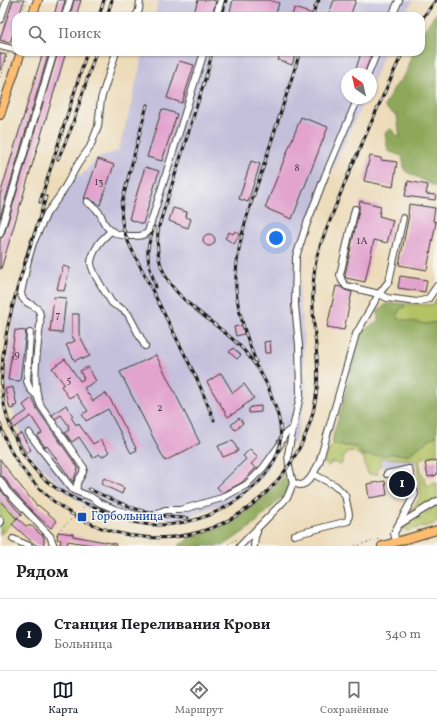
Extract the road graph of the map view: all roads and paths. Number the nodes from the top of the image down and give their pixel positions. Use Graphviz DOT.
graph roads {
  1 [pos="7,0"];
  2 [pos="26,0"];
  3 [pos="38,0"];
  4 [pos="70,0"];
  5 [pos="140,0"];
  6 [pos="221,0"];
  7 [pos="399,0"];
  8 [pos="22,12"];
  9 [pos="34,12"];
  10 [pos="66,12"];
  11 [pos="138,12"];
  12 [pos="217,12"];
  13 [pos="394,12"];
  14 [pos="0,20"];
  15 [pos="0,46"];
  16 [pos="12,49"];
  17 [pos="19,56"];
  18 [pos="53,56"];
  19 [pos="115,56"];
  20 [pos="203,56"];
  21 [pos="375,56"];
  22 [pos="370,68"];
  23 [pos="355,104"];
  24 [pos="0,115"];
  25 [pos="87,202"];
  26 [pos="355,209"];
  27 [pos="403,218"];
  28 [pos="111,231"];
  29 [pos="0,234"];
  30 [pos="437,286"];
  31 [pos="379,294"];
  32 [pos="30,333"];
  33 [pos="145,346"];
  34 [pos="36,395"];
  35 [pos="293,428"];
  36 [pos="29,433"];
  37 [pos="313,474"];
  38 [pos="387,474"];
  39 [pos="0,480"];
  40 [pos="293,483"];
  41 [pos="80,493"];
  42 [pos="437,501"];
  43 [pos="0,520"];
  44 [pos="0,523"];
  45 [pos="262,524"];
  46 [pos="398,524"];
  47 [pos="437,530"];
  48 [pos="294,535"];
  49 [pos="13,539"];
  50 [pos="396,542"];
  51 [pos="53,544"];
  52 [pos="29,546"];
  53 [pos="240,546"];
  54 [pos="254,546"];
  55 [pos="382,546"];
  1 -- 14 [label="street"];
  2 -- 8 [label="path"];
  3 -- 9 [label="main road"];
  4 -- 10 [label="street"];
  5 -- 11 [label="street"];
  6 -- 12 [label="street"];
  7 -- 13 [label="street"];
  15 -- 16 [label="street"];
  17 -- 24 [label="main road"];
  18 -- 29 [label="street"];
  19 -- 34 [label="street"];
  20 -- 28 [label="street"];
  21 -- 22 [label="street"];
  23 -- 35 [label="street"];
  25 -- 28 [label="street"];
  26 -- 31 [label="street"];
  27 -- 31 [label="street"];
  28 -- 33 [label="street"];
  30 -- 31 [label="street"];
  31 -- 37 [label="street"];
  32 -- 34 [label="street"];
  34 -- 41 [label="street"];
  35 -- 40 [label="street"];
  35 -- 41 [label="street"];
  36 -- 41 [label="street"];
  37 -- 40 [label="street"];
  37 -- 48 [label="street"];
  38 -- 46 [label="street"];
  39 -- 51 [label="street"];
  40 -- 45 [label="street"];
  41 -- 51 [label="path"];
  42 -- 46 [label="street"];
  43 -- 44 [label="street"];
  45 -- 53 [label="street"];
  45 -- 54 [label="street"];
  46 -- 50 [label="street"];
  47 -- 50 [label="main road"];
  49 -- 52 [label="street"];
  50 -- 55 [label="main road"];
}
